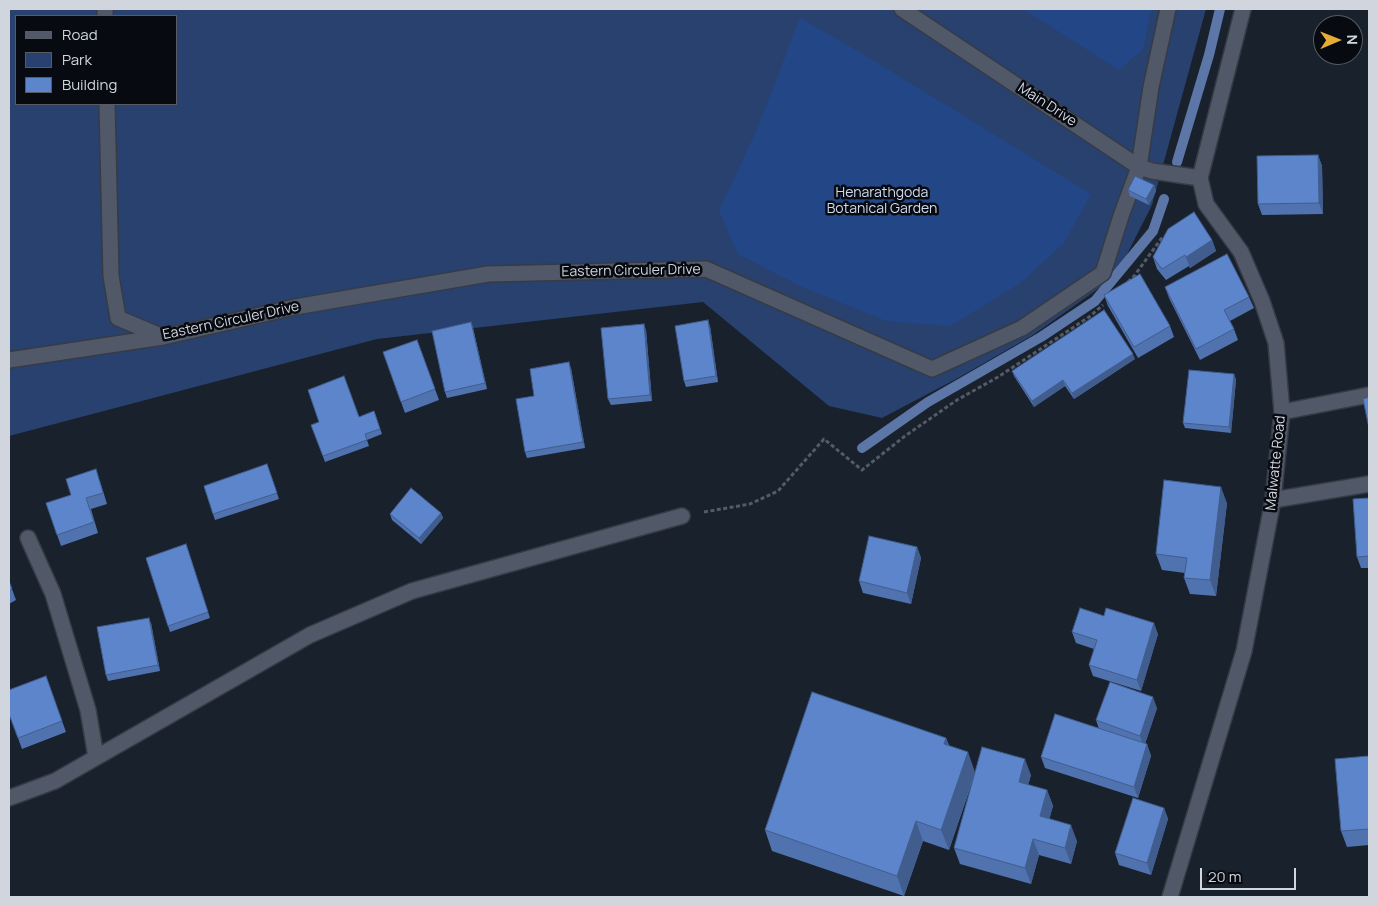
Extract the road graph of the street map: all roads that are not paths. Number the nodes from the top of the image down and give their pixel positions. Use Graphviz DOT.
graph roads {
  1 [pos="902,9"];
  2 [pos="1168,9"];
  3 [pos="1243,9"];
  4 [pos="107,105"];
  5 [pos="1139,167"];
  6 [pos="1200,178"];
  7 [pos="163,337"];
  8 [pos="9,360"];
  9 [pos="1369,395"];
  10 [pos="1282,412"];
  11 [pos="1369,484"];
  12 [pos="1273,500"];
  13 [pos="682,516"];
  14 [pos="28,538"];
  15 [pos="96,757"];
  16 [pos="9,798"];
  17 [pos="1170,897"];
  1 -- 5 [label="street, Main Drive"];
  2 -- 5 [label="street, Eastern Circuler Drive"];
  3 -- 6 [label="street, Malwatte Road"];
  4 -- 7 [label="street"];
  5 -- 6 [label="street, Main Drive"];
  5 -- 7 [label="street, Eastern Circuler Drive"];
  6 -- 10 [label="street, Malwatte Road"];
  7 -- 8 [label="street, Eastern Circuler Drive"];
  9 -- 10 [label="street"];
  10 -- 12 [label="street, Malwatte Road"];
  11 -- 12 [label="street"];
  12 -- 17 [label="street, Malwatte Road"];
  13 -- 15 [label="street"];
  14 -- 15 [label="street"];
  15 -- 16 [label="street"];
}
